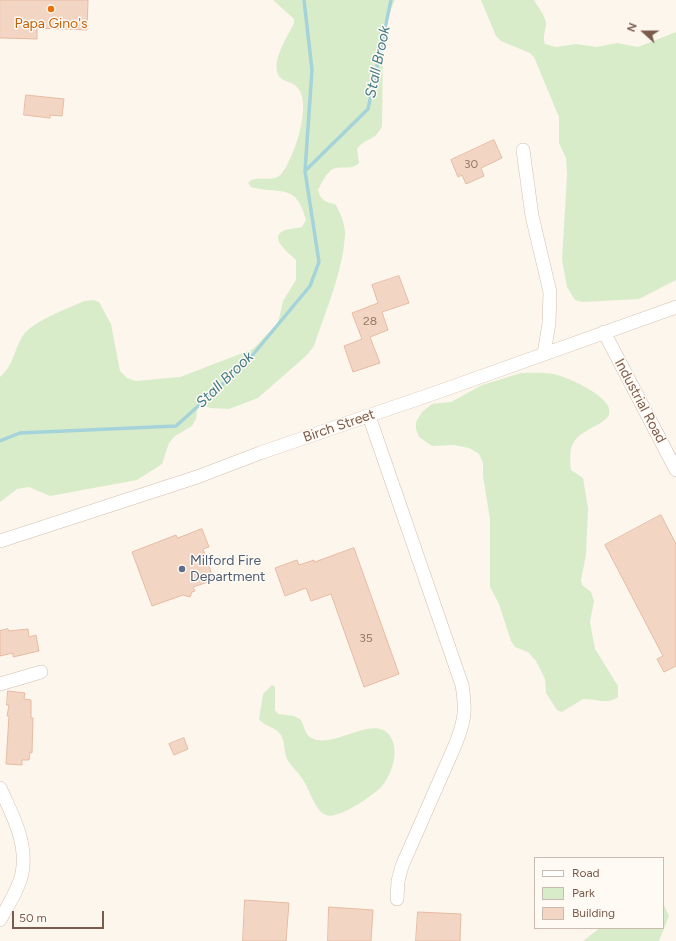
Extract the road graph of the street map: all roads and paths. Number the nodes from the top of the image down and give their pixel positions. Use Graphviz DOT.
graph roads {
  1 [pos="524,150"];
  2 [pos="676,307"];
  3 [pos="604,332"];
  4 [pos="544,354"];
  5 [pos="369,416"];
  6 [pos="676,470"];
  7 [pos="0,541"];
  8 [pos="41,672"];
  9 [pos="0,684"];
  10 [pos="0,788"];
  11 [pos="397,899"];
  12 [pos="0,920"];
  1 -- 4 [label="street"];
  2 -- 3 [label="street, Birch Street"];
  3 -- 4 [label="street, Birch Street"];
  3 -- 6 [label="street, Industrial Road"];
  4 -- 5 [label="street, Birch Street"];
  5 -- 7 [label="street, Birch Street"];
  5 -- 11 [label="street"];
  8 -- 9 [label="street"];
  10 -- 12 [label="street"];
}
